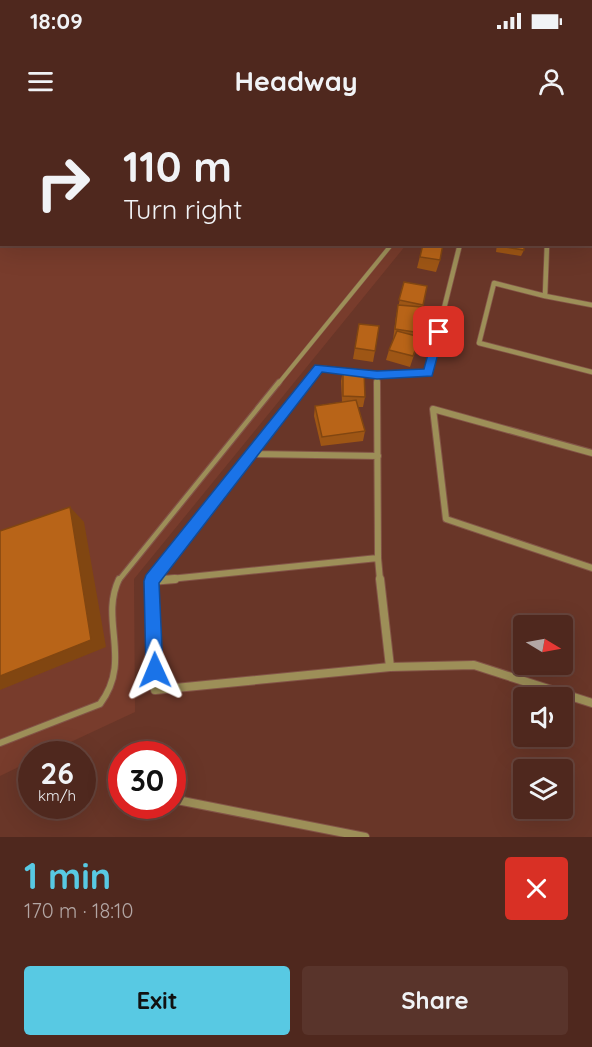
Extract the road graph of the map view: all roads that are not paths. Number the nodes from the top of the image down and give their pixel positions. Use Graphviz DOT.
graph roads {
  1 [pos="390,246"];
  2 [pos="460,246"];
  3 [pos="547,246"];
  4 [pos="545,296"];
  5 [pos="592,305"];
  6 [pos="592,372"];
  7 [pos="377,375"];
  8 [pos="592,453"];
  9 [pos="250,454"];
  10 [pos="378,456"];
  11 [pos="378,558"];
  12 [pos="592,568"];
  13 [pos="151,581"];
  14 [pos="390,667"];
  15 [pos="592,703"];
  16 [pos="0,742"];
  17 [pos="186,802"];
  18 [pos="365,837"];
  1 -- 16 [label="lane"];
  2 -- 7 [label="street"];
  3 -- 4 [label="street"];
  4 -- 5 [label="street"];
  4 -- 6 [label="street"];
  7 -- 9 [label="street"];
  7 -- 10 [label="street"];
  8 -- 12 [label="street"];
  9 -- 10 [label="street"];
  9 -- 13 [label="street"];
  10 -- 11 [label="street"];
  11 -- 13 [label="street"];
  11 -- 14 [label="street"];
  13 -- 14 [label="street"];
  14 -- 15 [label="street"];
  17 -- 18 [label="street"];
}
